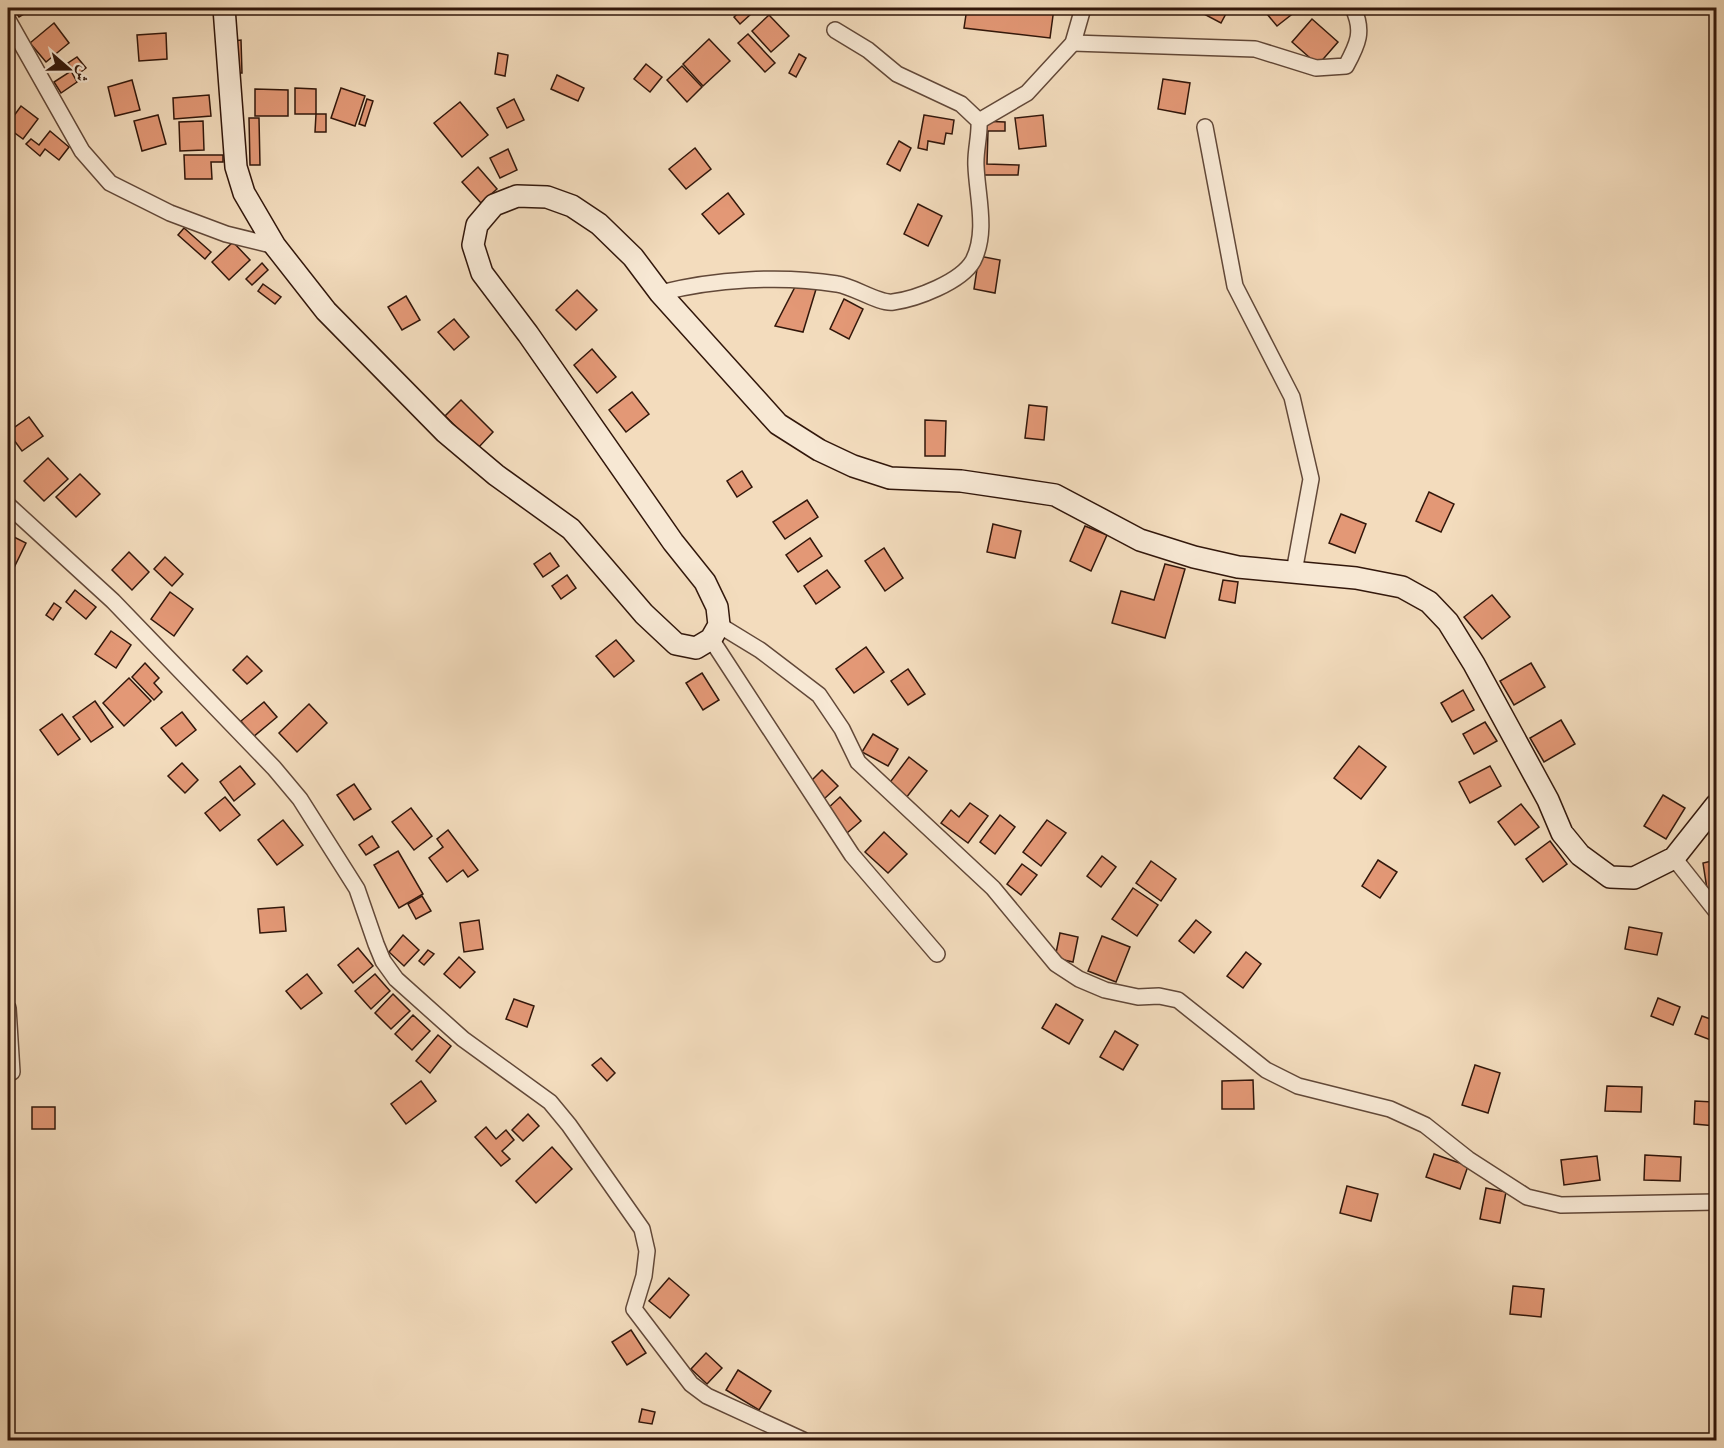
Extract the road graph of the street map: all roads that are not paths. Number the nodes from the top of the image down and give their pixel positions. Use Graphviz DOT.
graph roads {
  1 [pos="224,8"];
  2 [pos="1083,8"];
  3 [pos="1353,8"];
  4 [pos="8,20"];
  5 [pos="835,30"];
  6 [pos="1073,43"];
  7 [pos="979,121"];
  8 [pos="1205,127"];
  9 [pos="275,246"];
  10 [pos="660,293"];
  11 [pos="8,506"];
  12 [pos="1294,572"];
  13 [pos="715,632"];
  14 [pos="1716,805"];
  15 [pos="1674,858"];
  16 [pos="1716,912"];
  17 [pos="937,954"];
  18 [pos="8,1008"];
  19 [pos="12,1072"];
  20 [pos="1716,1202"];
  21 [pos="803,1440"];
  1 -- 9 [label="street"];
  2 -- 6 [label="street"];
  3 -- 6 [label="street"];
  4 -- 9 [label="street"];
  5 -- 7 [label="street"];
  6 -- 7 [label="street"];
  7 -- 10 [label="street"];
  8 -- 12 [label="street"];
  9 -- 13 [label="street"];
  10 -- 12 [label="street"];
  10 -- 13 [label="street"];
  11 -- 21 [label="street"];
  12 -- 15 [label="street"];
  13 -- 17 [label="street"];
  13 -- 20 [label="street"];
  14 -- 15 [label="street"];
  15 -- 16 [label="street"];
  18 -- 19 [label="street"];
}
